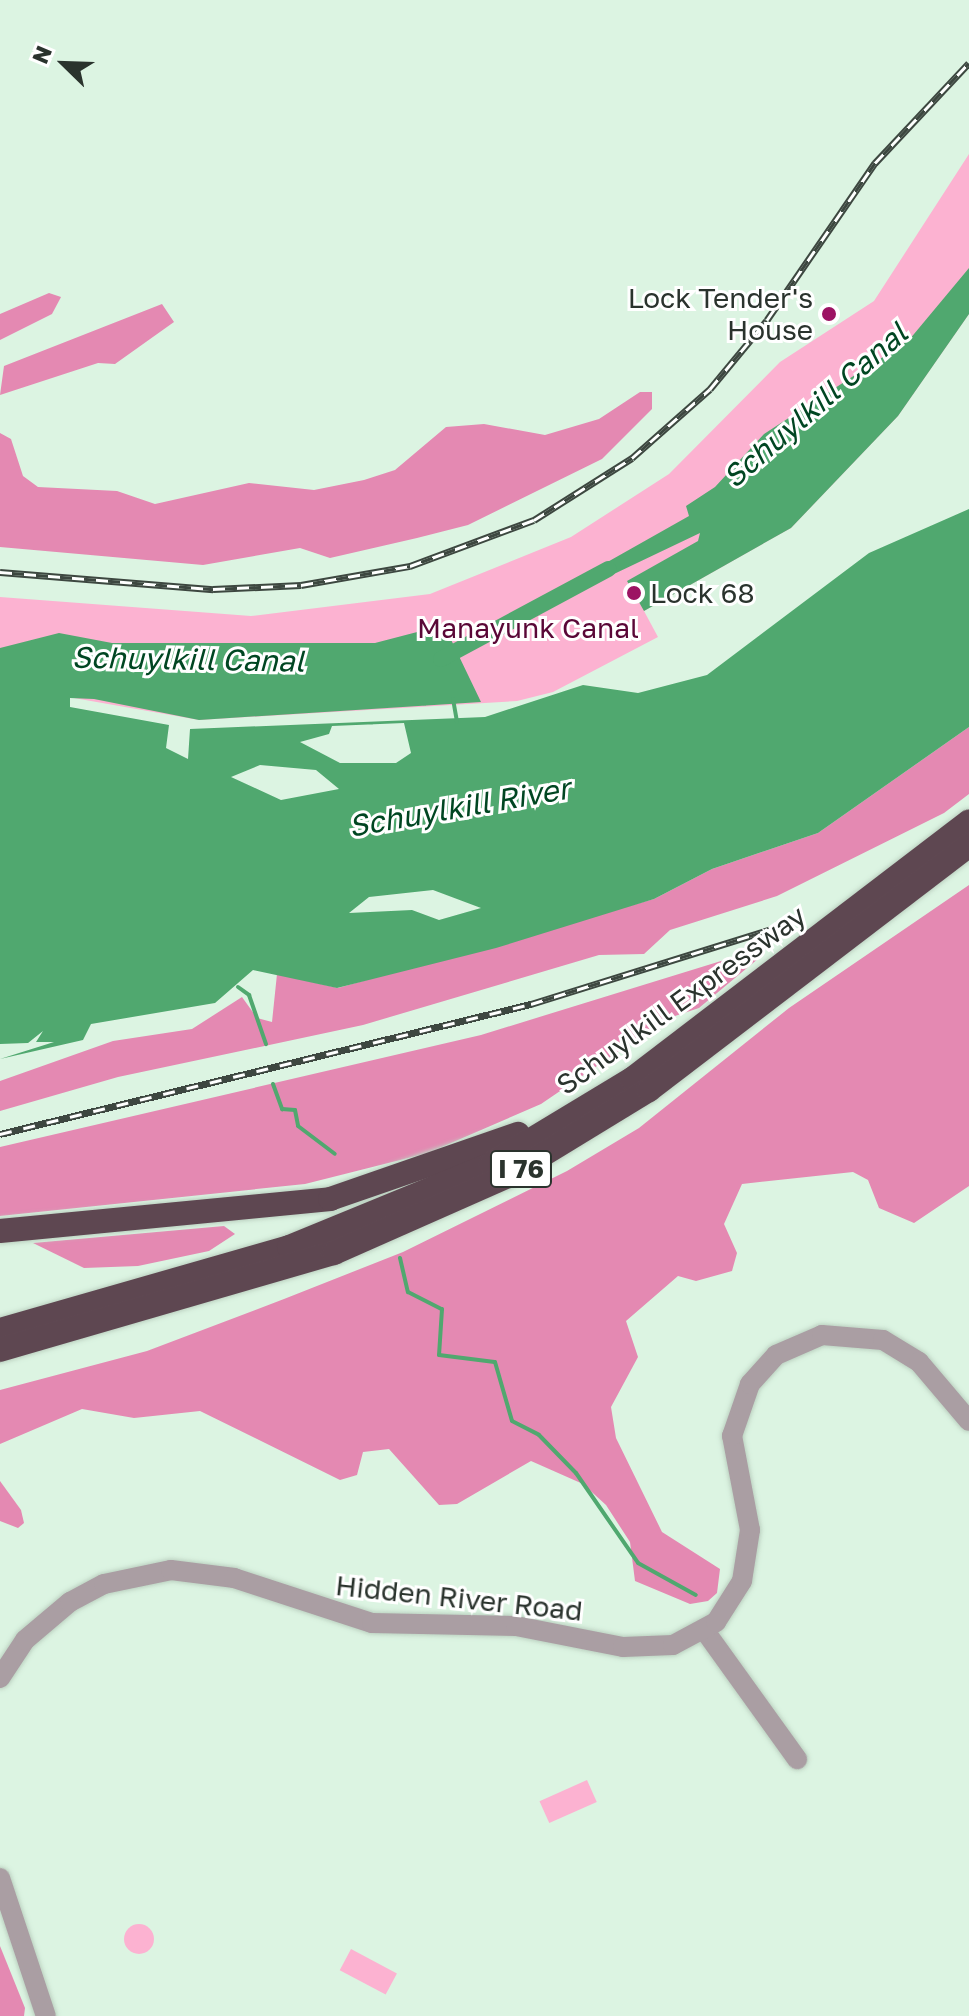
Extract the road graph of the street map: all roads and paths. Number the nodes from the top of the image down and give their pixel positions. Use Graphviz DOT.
graph roads {
  1 [pos="969,821"];
  2 [pos="969,845"];
  3 [pos="584,1110"];
  4 [pos="0,1231"];
  5 [pos="0,1330"];
  6 [pos="0,1353"];
  7 [pos="969,1421"];
  8 [pos="705,1631"];
  9 [pos="0,1678"];
  10 [pos="797,1759"];
  11 [pos="0,1878"];
  12 [pos="46,2016"];
  1 -- 3 [label="highway, Schuylkill Expressway / I 76"];
  2 -- 6 [label="highway, Schuylkill Expressway / I 76"];
  3 -- 4 [label="highway"];
  3 -- 5 [label="highway, Schuylkill Expressway / I 76"];
  7 -- 8 [label="street"];
  8 -- 9 [label="street, Hidden River Road"];
  8 -- 10 [label="street"];
  11 -- 12 [label="street"];
}
